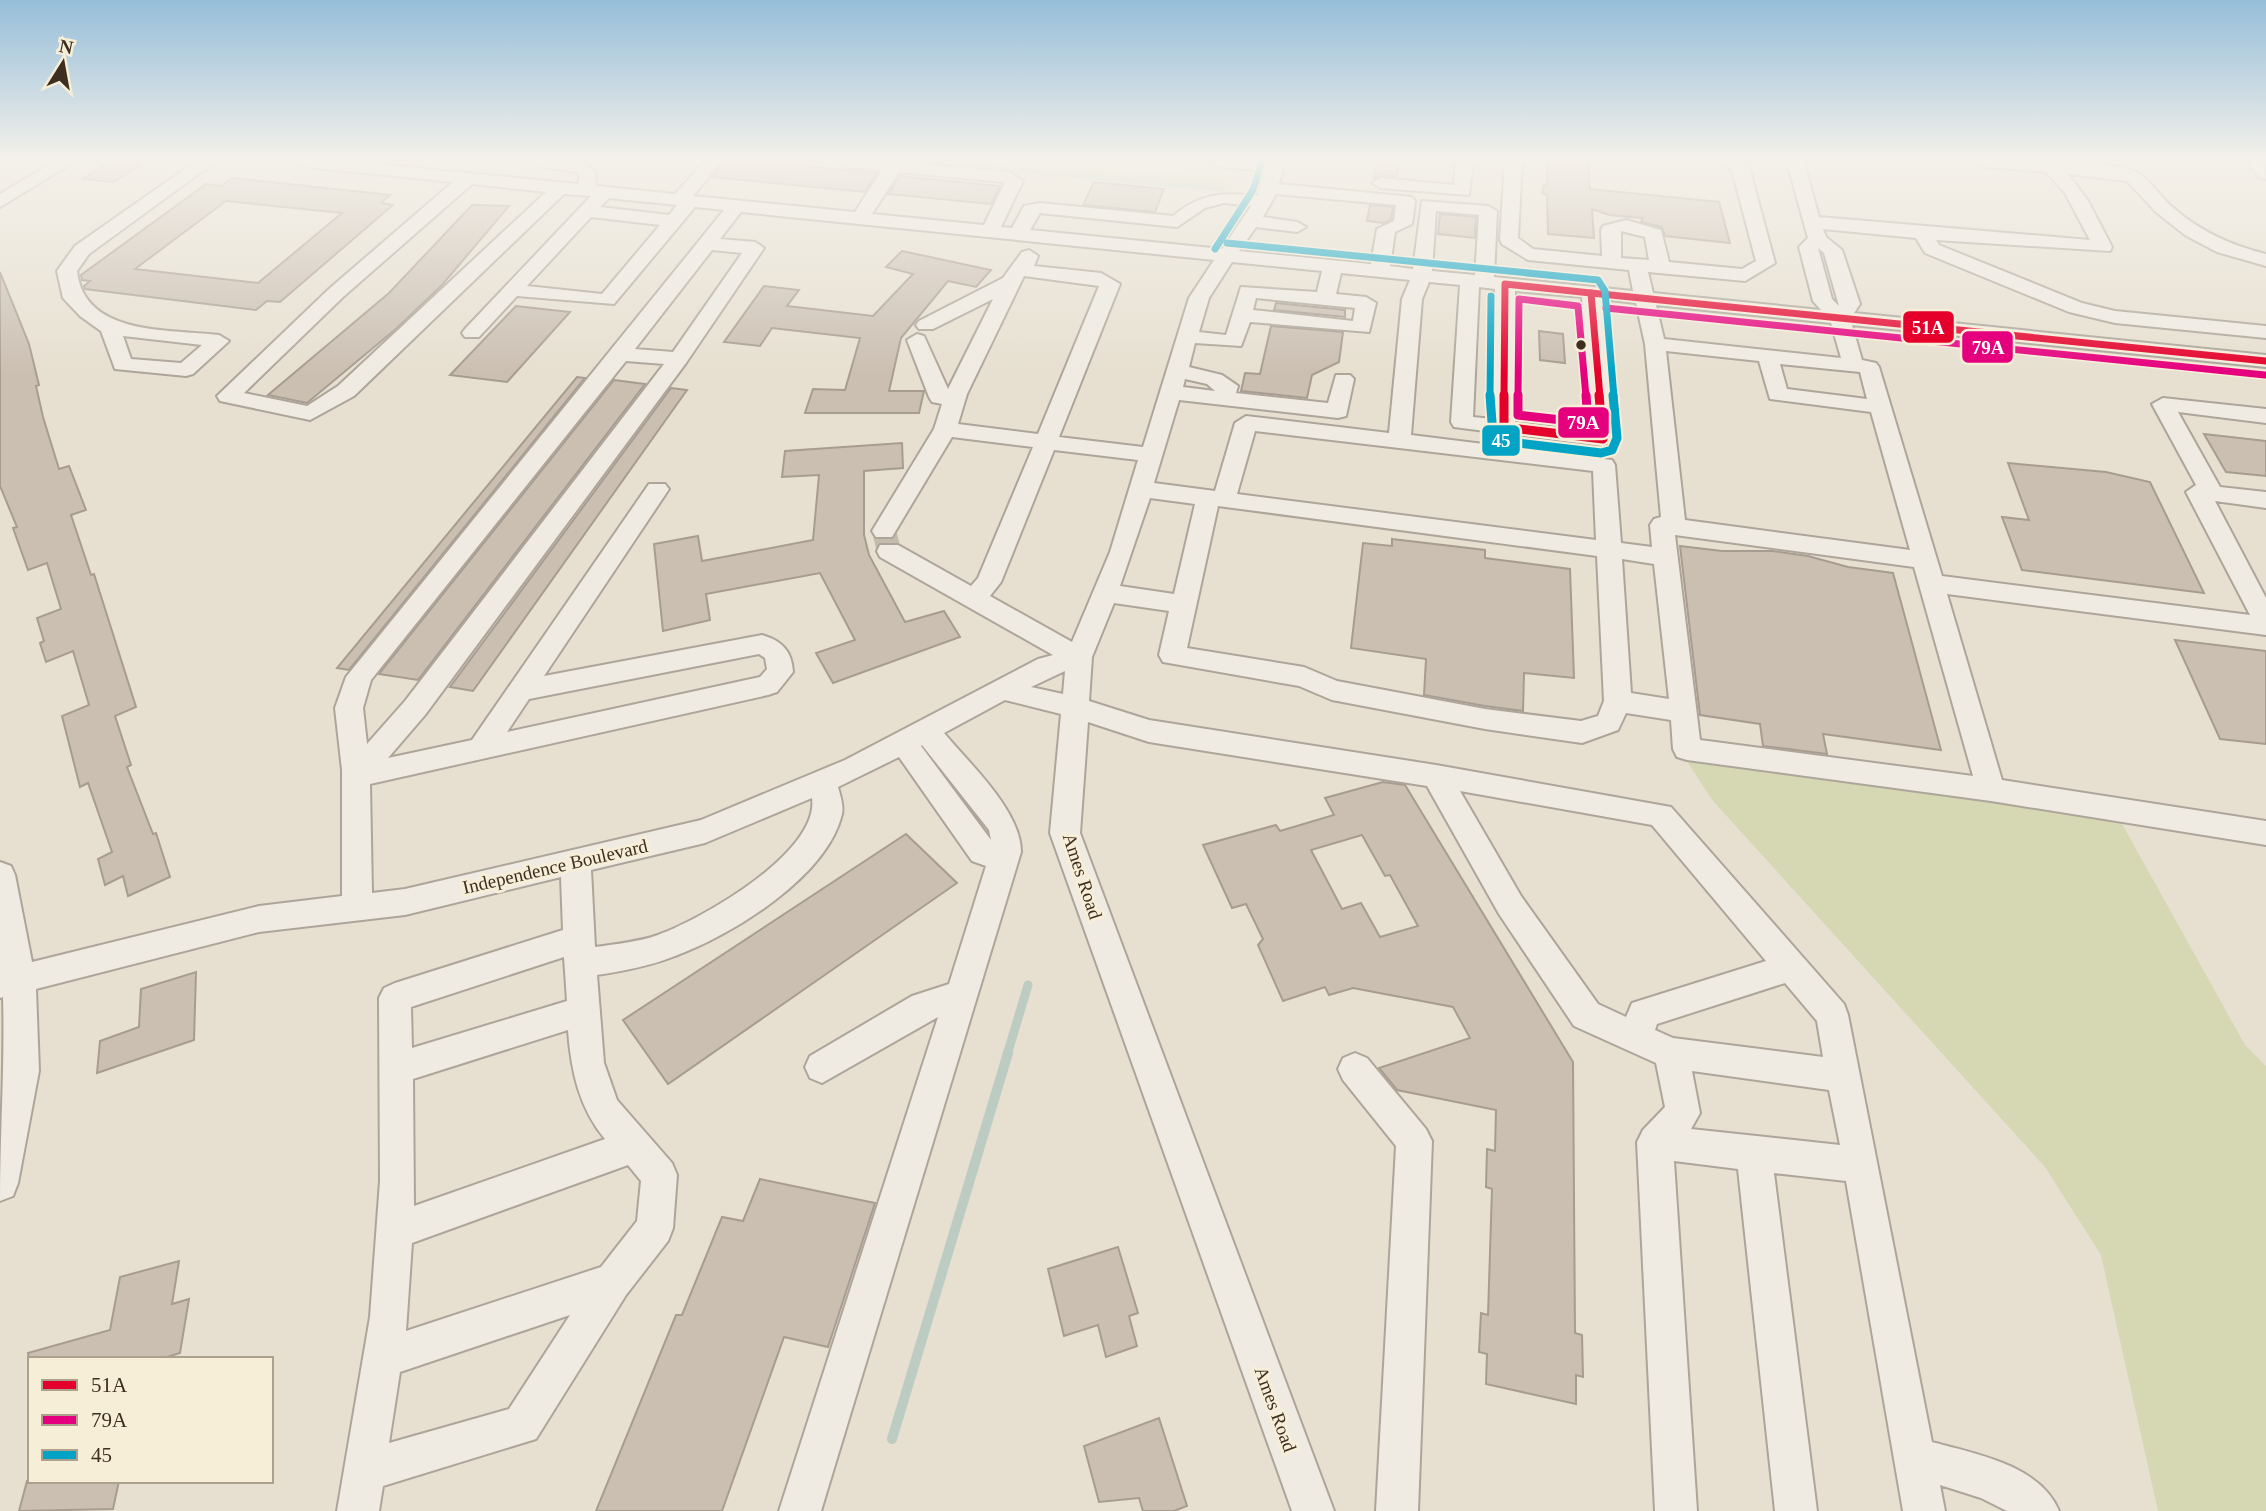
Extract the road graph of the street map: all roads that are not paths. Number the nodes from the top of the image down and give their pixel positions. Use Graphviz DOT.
graph roads {
  1 [pos="107,233"];
  2 [pos="405,233"];
  3 [pos="513,233"];
  4 [pos="566,233"];
  5 [pos="663,233"];
  6 [pos="716,233"];
  7 [pos="995,233"];
  8 [pos="1028,233"];
  9 [pos="1242,233"];
  10 [pos="1385,233"];
  11 [pos="1426,233"];
  12 [pos="1487,233"];
  13 [pos="1508,233"];
  14 [pos="1610,233"];
  15 [pos="1651,233"];
  16 [pos="1758,233"];
  17 [pos="1813,233"];
  18 [pos="1896,233"];
  19 [pos="1923,233"];
  20 [pos="2095,233"];
  21 [pos="2193,233"];
  22 [pos="1028,236"];
  23 [pos="707,244"];
  24 [pos="1227,257"];
  25 [pos="2266,260"];
  26 [pos="1612,262"];
  27 [pos="1637,265"];
  28 [pos="1333,266"];
  29 [pos="1660,267"];
  30 [pos="1380,270"];
  31 [pos="1422,275"];
  32 [pos="1016,276"];
  33 [pos="1486,282"];
  34 [pos="512,290"];
  35 [pos="1591,292"];
  36 [pos="1644,298"];
  37 [pos="1325,299"];
  38 [pos="1242,315"];
  39 [pos="1840,318"];
  40 [pos="110,328"];
  41 [pos="2266,332"];
  42 [pos="472,334"];
  43 [pos="1186,337"];
  44 [pos="1655,344"];
  45 [pos="621,354"];
  46 [pos="1768,356"];
  47 [pos="679,359"];
  48 [pos="2266,362"];
  49 [pos="1853,365"];
  50 [pos="1343,379"];
  51 [pos="1172,382"];
  52 [pos="954,400"];
  53 [pos="1880,407"];
  54 [pos="2266,416"];
  55 [pos="1504,427"];
  56 [pos="945,429"];
  57 [pos="1047,442"];
  58 [pos="1399,442"];
  59 [pos="1151,455"];
  60 [pos="657,489"];
  61 [pos="1141,489"];
  62 [pos="2211,493"];
  63 [pos="1216,499"];
  64 [pos="2266,500"];
  65 [pos="1674,527"];
  66 [pos="1611,550"];
  67 [pos="1666,557"];
  68 [pos="1926,571"];
  69 [pos="1105,593"];
  70 [pos="975,597"];
  71 [pos="1184,604"];
  72 [pos="2266,624"];
  73 [pos="1079,657"];
  74 [pos="522,690"];
  75 [pos="1003,690"];
  76 [pos="1618,701"];
  77 [pos="1074,708"];
  78 [pos="1684,712"];
  79 [pos="915,737"];
  80 [pos="482,747"];
  81 [pos="356,776"];
  82 [pos="1436,776"];
  83 [pos="822,782"];
  84 [pos="1992,790"];
  85 [pos="2266,833"];
  86 [pos="576,862"];
  87 [pos="0,875"];
  88 [pos="358,907"];
  89 [pos="580,951"];
  90 [pos="1791,967"];
  91 [pos="9,981"];
  92 [pos="962,995"];
  93 [pos="583,1011"];
  94 [pos="1636,1038"];
  95 [pos="1671,1053"];
  96 [pos="822,1067"];
  97 [pos="396,1069"];
  98 [pos="1355,1069"];
  99 [pos="1844,1076"];
  100 [pos="1655,1142"];
  101 [pos="633,1146"];
  102 [pos="1754,1153"];
  103 [pos="1861,1165"];
  104 [pos="0,1184"];
  105 [pos="395,1231"];
  106 [pos="613,1282"];
  107 [pos="382,1358"];
  108 [pos="1914,1458"];
  109 [pos="364,1471"];
  110 [pos="358,1511"];
  111 [pos="800,1511"];
  112 [pos="1313,1511"];
  113 [pos="1396,1511"];
  114 [pos="1676,1511"];
  115 [pos="1796,1511"];
  116 [pos="1924,1511"];
  117 [pos="2038,1511"];
  1 -- 40 [label="street"];
  2 -- 3 [label="street"];
  4 -- 34 [label="street"];
  5 -- 34 [label="street"];
  6 -- 23 [label="street"];
  7 -- 22 [label="street"];
  8 -- 22 [label="street"];
  9 -- 24 [label="street, Ames Road"];
  10 -- 30 [label="street"];
  11 -- 31 [label="street"];
  12 -- 33 [label="street"];
  13 -- 26 [label="street"];
  14 -- 26 [label="street"];
  15 -- 29 [label="street"];
  16 -- 29 [label="street"];
  17 -- 39 [label="street"];
  18 -- 19 [label="street"];
  19 -- 20 [label="street"];
  19 -- 41 [label="street"];
  21 -- 25 [label="street"];
  22 -- 24 [label="street"];
  22 -- 32 [label="street"];
  23 -- 45 [label="street"];
  23 -- 47 [label="street"];
  24 -- 28 [label="street"];
  24 -- 43 [label="street, Ames Road"];
  26 -- 27 [label="street"];
  27 -- 29 [label="street"];
  27 -- 36 [label="street"];
  28 -- 30 [label="street"];
  28 -- 37 [label="street"];
  30 -- 31 [label="street"];
  31 -- 33 [label="street"];
  31 -- 58 [label="street"];
  32 -- 52 [label="street"];
  32 -- 52 [label="street"];
  32 -- 57 [label="street"];
  33 -- 35 [label="street"];
  33 -- 55 [label="street"];
  33 -- 55 [label="street"];
  34 -- 42 [label="street"];
  35 -- 36 [label="street"];
  35 -- 55 [label="street"];
  36 -- 39 [label="street"];
  36 -- 44 [label="street"];
  37 -- 38 [label="street"];
  37 -- 38 [label="street"];
  38 -- 43 [label="street"];
  39 -- 48 [label="street"];
  39 -- 49 [label="street"];
  43 -- 51 [label="street, Ames Road"];
  44 -- 46 [label="street"];
  44 -- 65 [label="street"];
  45 -- 47 [label="street"];
  45 -- 81 [label="street"];
  46 -- 49 [label="street"];
  46 -- 53 [label="street"];
  47 -- 81 [label="street"];
  49 -- 53 [label="street"];
  50 -- 51 [label="street"];
  51 -- 59 [label="street, Ames Road"];
  52 -- 56 [label="street"];
  53 -- 68 [label="street"];
  54 -- 62 [label="street"];
  56 -- 57 [label="street"];
  56 -- 70 [label="street"];
  57 -- 59 [label="street"];
  57 -- 70 [label="street"];
  58 -- 63 [label="street"];
  58 -- 66 [label="street"];
  59 -- 61 [label="street, Ames Road"];
  60 -- 74 [label="street"];
  61 -- 63 [label="street"];
  61 -- 69 [label="street, Ames Road"];
  62 -- 64 [label="street"];
  62 -- 72 [label="street"];
  63 -- 66 [label="street"];
  63 -- 71 [label="street"];
  65 -- 67 [label="street"];
  65 -- 68 [label="street"];
  66 -- 67 [label="street"];
  66 -- 76 [label="street"];
  67 -- 78 [label="street"];
  68 -- 72 [label="street"];
  68 -- 84 [label="street"];
  69 -- 71 [label="street"];
  69 -- 73 [label="street, Ames Road"];
  70 -- 73 [label="street"];
  71 -- 76 [label="street"];
  73 -- 75 [label="street, Independence Boulevard"];
  73 -- 77 [label="street, Ames Road"];
  74 -- 80 [label="street"];
  74 -- 80 [label="street"];
  75 -- 77 [label="street"];
  75 -- 79 [label="street, Independence Boulevard"];
  76 -- 78 [label="street"];
  77 -- 82 [label="street"];
  77 -- 112 [label="street, Ames Road"];
  78 -- 84 [label="street"];
  79 -- 83 [label="street, Independence Boulevard"];
  79 -- 92 [label="street"];
  80 -- 81 [label="street"];
  81 -- 88 [label="street"];
  82 -- 90 [label="street"];
  82 -- 94 [label="street"];
  83 -- 86 [label="street, Independence Boulevard"];
  83 -- 89 [label="street"];
  84 -- 85 [label="street"];
  86 -- 88 [label="street, Independence Boulevard"];
  86 -- 89 [label="street"];
  87 -- 91 [label="street"];
  88 -- 91 [label="street, Independence Boulevard"];
  89 -- 93 [label="street"];
  89 -- 97 [label="street"];
  90 -- 94 [label="street"];
  90 -- 99 [label="street"];
  91 -- 104 [label="street"];
  92 -- 96 [label="street"];
  92 -- 111 [label="street"];
  93 -- 97 [label="street"];
  93 -- 101 [label="street"];
  94 -- 95 [label="street"];
  95 -- 99 [label="street"];
  95 -- 100 [label="street"];
  97 -- 105 [label="street"];
  98 -- 113 [label="street"];
  99 -- 103 [label="street"];
  100 -- 102 [label="street"];
  100 -- 114 [label="street"];
  101 -- 105 [label="street"];
  101 -- 106 [label="street"];
  102 -- 103 [label="street"];
  102 -- 115 [label="street"];
  103 -- 108 [label="street"];
  105 -- 107 [label="street"];
  106 -- 107 [label="street"];
  106 -- 109 [label="street"];
  107 -- 109 [label="street"];
  108 -- 116 [label="street"];
  108 -- 117 [label="street"];
  109 -- 110 [label="street"];
}
